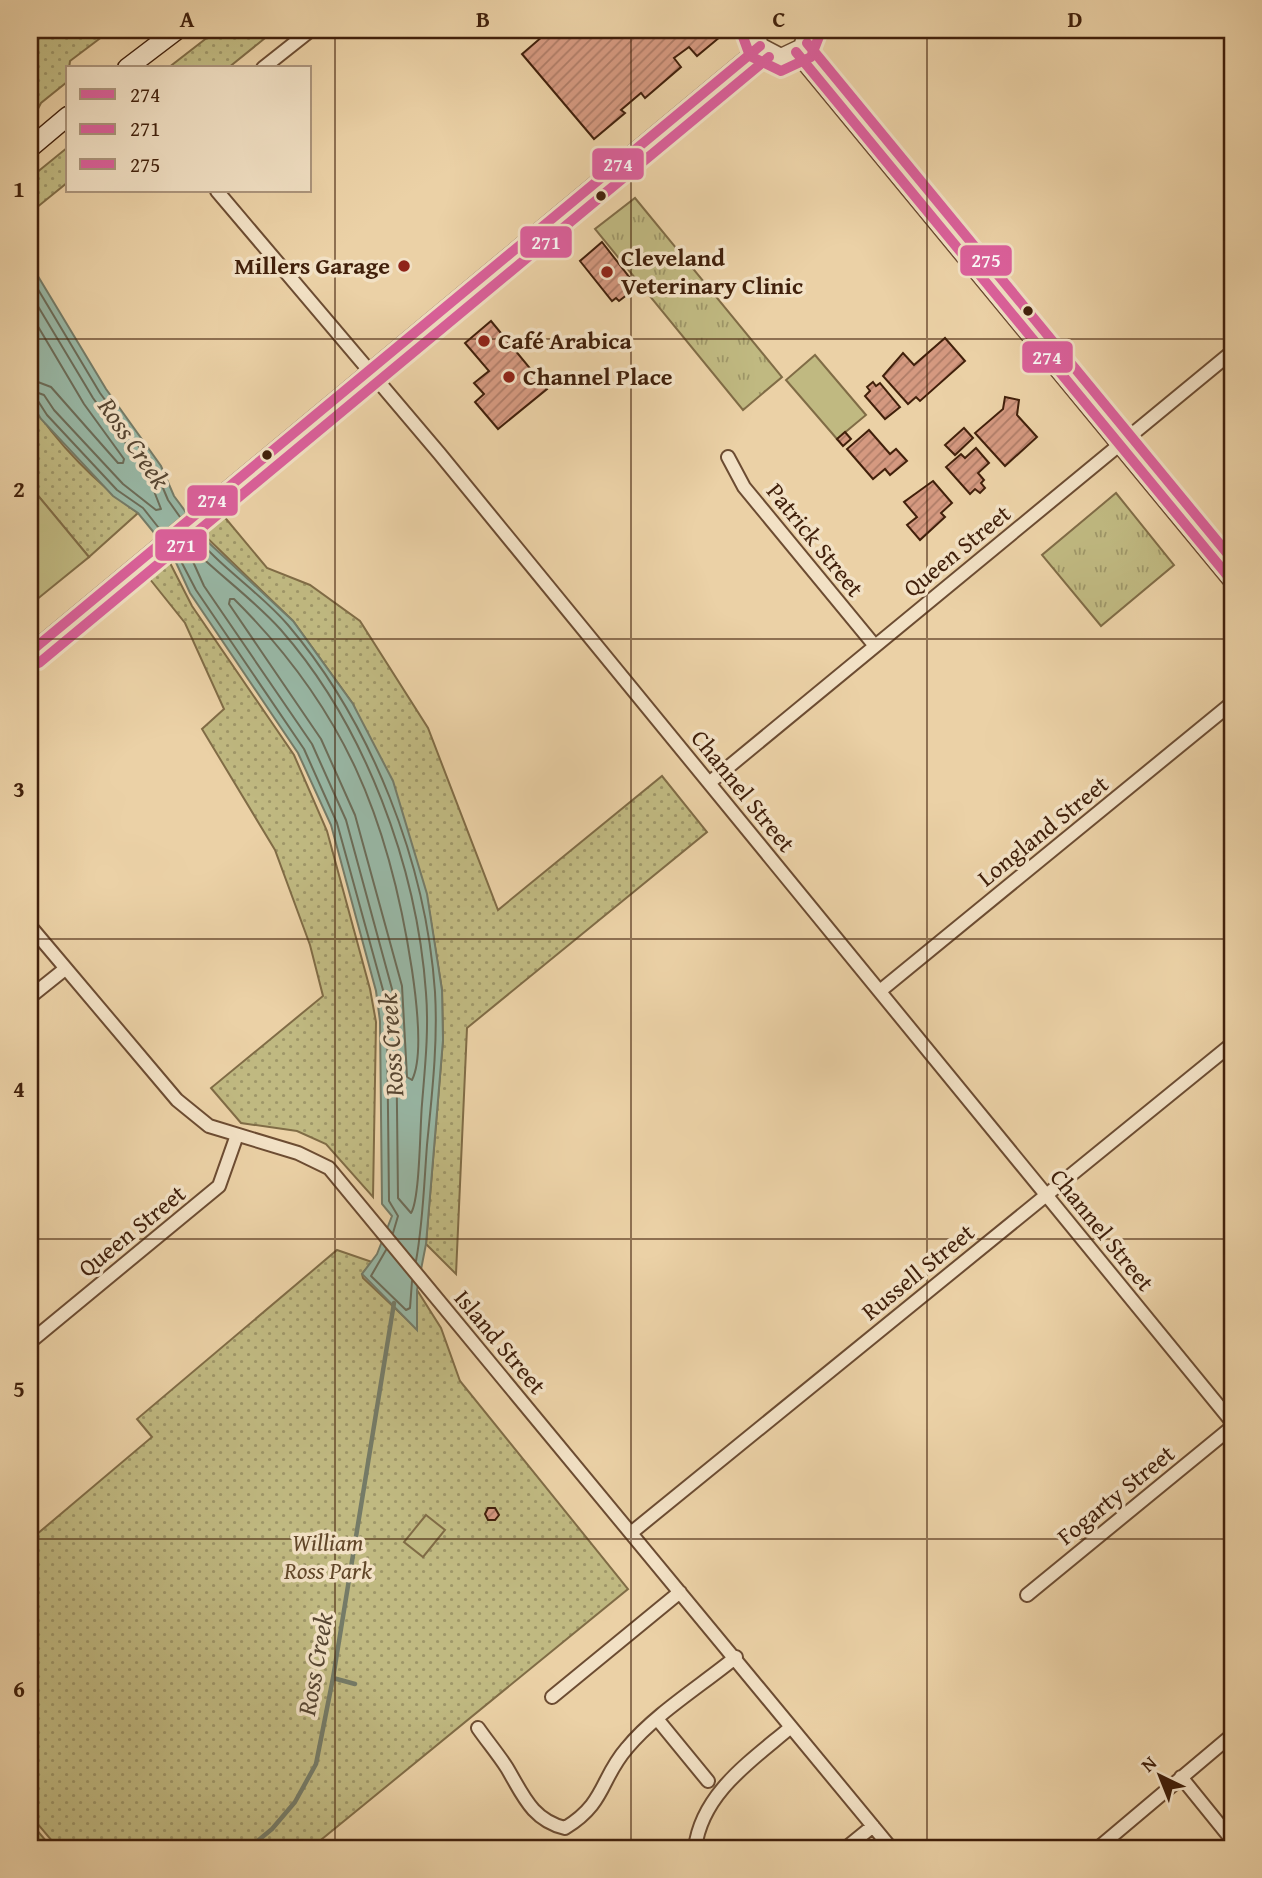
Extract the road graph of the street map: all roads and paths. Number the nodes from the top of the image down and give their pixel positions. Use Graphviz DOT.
graph roads {
  1 [pos="177,30"];
  2 [pos="311,30"];
  3 [pos="755,30"];
  4 [pos="807,30"];
  5 [pos="760,46"];
  6 [pos="796,52"];
  7 [pos="130,66"];
  8 [pos="266,66"];
  9 [pos="66,118"];
  10 [pos="30,148"];
  11 [pos="218,192"];
  12 [pos="1232,352"];
  13 [pos="369,372"];
  14 [pos="1120,445"];
  15 [pos="728,457"];
  16 [pos="1232,581"];
  17 [pos="874,646"];
  18 [pos="30,652"];
  19 [pos="1232,703"];
  20 [pos="709,783"];
  21 [pos="30,926"];
  22 [pos="65,968"];
  23 [pos="880,991"];
  24 [pos="30,997"];
  25 [pos="1232,1044"];
  26 [pos="237,1135"];
  27 [pos="1046,1195"];
  28 [pos="30,1342"];
  29 [pos="1232,1422"];
  30 [pos="1232,1427"];
  31 [pos="631,1534"];
  32 [pos="680,1592"];
  33 [pos="1027,1595"];
  34 [pos="736,1657"];
  35 [pos="552,1698"];
  36 [pos="658,1720"];
  37 [pos="791,1727"];
  38 [pos="478,1728"];
  39 [pos="1232,1735"];
  40 [pos="1181,1777"];
  41 [pos="708,1782"];
  42 [pos="873,1826"];
  43 [pos="1232,1840"];
  44 [pos="695,1848"];
  45 [pos="846,1848"];
  46 [pos="891,1848"];
  47 [pos="1098,1848"];
  1 -- 7 [label="main road"];
  2 -- 8 [label="street"];
  3 -- 5 [label="street"];
  4 -- 6 [label="street"];
  5 -- 6 [label="street"];
  5 -- 13 [label="street"];
  6 -- 14 [label="street"];
  9 -- 10 [label="main road"];
  11 -- 13 [label="street, Channel Street"];
  12 -- 14 [label="street, Queen Street"];
  13 -- 18 [label="street"];
  13 -- 20 [label="street, Channel Street"];
  14 -- 16 [label="street"];
  14 -- 17 [label="street, Queen Street"];
  15 -- 17 [label="street, Patrick Street"];
  17 -- 20 [label="street, Queen Street"];
  19 -- 23 [label="street, Longland Street"];
  20 -- 23 [label="street, Channel Street"];
  21 -- 22 [label="street, Island Street"];
  22 -- 24 [label="street"];
  22 -- 26 [label="street, Island Street"];
  23 -- 27 [label="street, Channel Street"];
  25 -- 27 [label="street, Russell Street"];
  26 -- 28 [label="street, Queen Street"];
  26 -- 31 [label="street, Island Street"];
  27 -- 29 [label="street, Channel Street"];
  27 -- 31 [label="street, Russell Street"];
  30 -- 33 [label="street, Fogarty Street"];
  31 -- 32 [label="street, Island Street"];
  32 -- 34 [label="street, Island Street"];
  32 -- 35 [label="street"];
  34 -- 36 [label="street"];
  34 -- 37 [label="street, Island Street"];
  36 -- 38 [label="street"];
  36 -- 41 [label="street"];
  37 -- 42 [label="street, Island Street"];
  37 -- 44 [label="street"];
  39 -- 40 [label="street"];
  40 -- 43 [label="street"];
  40 -- 47 [label="street"];
  42 -- 45 [label="street"];
  42 -- 46 [label="street, Island Street"];
}
